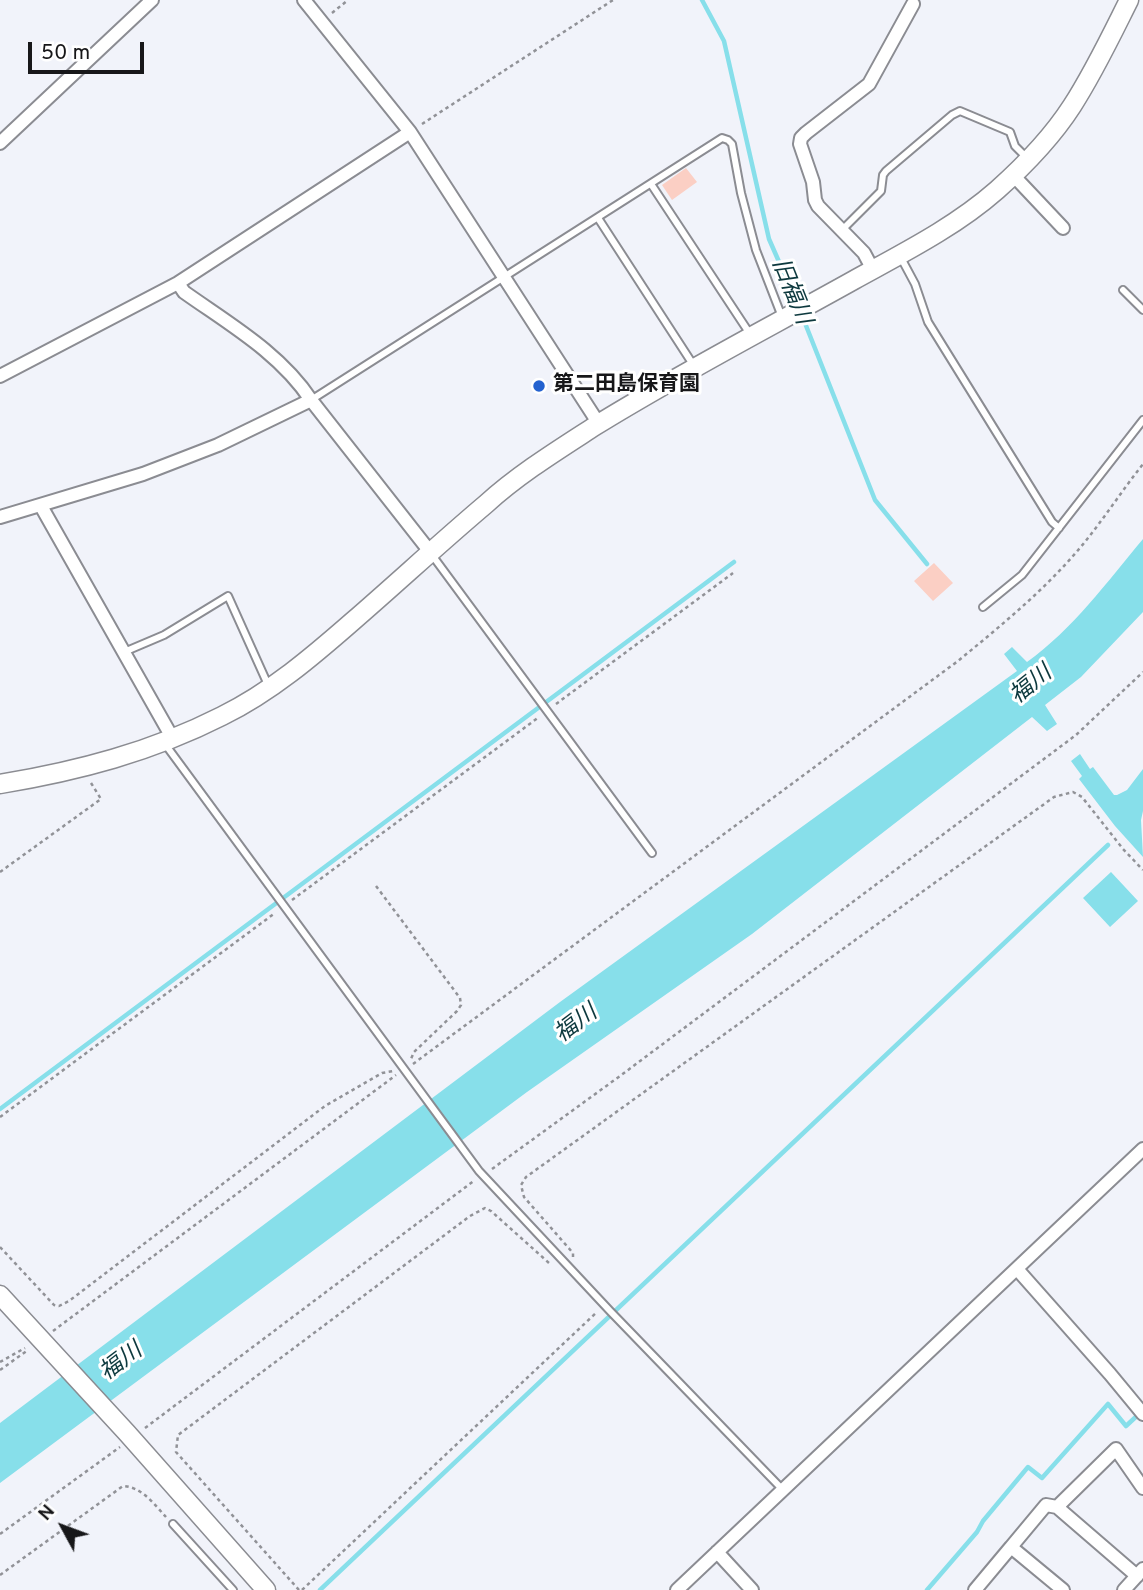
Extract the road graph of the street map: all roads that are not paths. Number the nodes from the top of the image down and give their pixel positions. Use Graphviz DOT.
graph roads {
  1 [pos="152,0"];
  2 [pos="304,0"];
  3 [pos="1129,0"];
  4 [pos="1137,0"];
  5 [pos="912,2"];
  6 [pos="1143,3"];
  7 [pos="410,132"];
  8 [pos="0,143"];
  9 [pos="1029,159"];
  10 [pos="1013,175"];
  11 [pos="650,184"];
  12 [pos="598,218"];
  13 [pos="1063,228"];
  14 [pos="842,230"];
  15 [pos="900,255"];
  16 [pos="873,270"];
  17 [pos="504,278"];
  18 [pos="178,283"];
  19 [pos="1123,290"];
  20 [pos="1143,310"];
  21 [pos="783,319"];
  22 [pos="752,337"];
  23 [pos="696,369"];
  24 [pos="0,376"];
  25 [pos="311,400"];
  26 [pos="1143,420"];
  27 [pos="598,424"];
  28 [pos="41,506"];
  29 [pos="0,517"];
  30 [pos="1059,528"];
  31 [pos="431,553"];
  32 [pos="983,607"];
  33 [pos="124,652"];
  34 [pos="269,688"];
  35 [pos="169,741"];
  36 [pos="0,784"];
  37 [pos="652,853"];
  38 [pos="1143,1149"];
  39 [pos="1017,1269"];
  40 [pos="0,1295"];
  41 [pos="1143,1414"];
  42 [pos="1143,1488"];
  43 [pos="783,1490"];
  44 [pos="1057,1507"];
  45 [pos="173,1524"];
  46 [pos="1012,1547"];
  47 [pos="717,1552"];
  48 [pos="1140,1572"];
  49 [pos="233,1590"];
  50 [pos="266,1590"];
  51 [pos="677,1590"];
  52 [pos="752,1590"];
  53 [pos="975,1590"];
  54 [pos="1063,1590"];
  55 [pos="1124,1590"];
  1 -- 8 [label="street"];
  2 -- 7 [label="street"];
  3 -- 9 [label="street"];
  4 -- 6 [label="street"];
  5 -- 14 [label="street"];
  7 -- 17 [label="street"];
  7 -- 18 [label="street"];
  9 -- 10 [label="street"];
  9 -- 14 [label="lane"];
  10 -- 13 [label="street"];
  10 -- 15 [label="street"];
  11 -- 12 [label="lane"];
  11 -- 21 [label="lane"];
  11 -- 22 [label="lane"];
  12 -- 17 [label="lane"];
  12 -- 23 [label="lane"];
  14 -- 16 [label="street"];
  15 -- 16 [label="street"];
  15 -- 30 [label="lane"];
  16 -- 21 [label="street"];
  17 -- 25 [label="lane"];
  17 -- 27 [label="street"];
  18 -- 24 [label="street"];
  18 -- 25 [label="street"];
  19 -- 20 [label="lane"];
  21 -- 22 [label="street"];
  22 -- 23 [label="street"];
  23 -- 27 [label="street"];
  25 -- 28 [label="street"];
  25 -- 31 [label="street"];
  26 -- 30 [label="lane"];
  27 -- 31 [label="street"];
  28 -- 29 [label="street"];
  28 -- 33 [label="street"];
  30 -- 32 [label="lane"];
  31 -- 34 [label="street"];
  31 -- 37 [label="lane"];
  33 -- 34 [label="lane"];
  33 -- 35 [label="street"];
  34 -- 35 [label="street"];
  35 -- 36 [label="street"];
  35 -- 43 [label="lane"];
  38 -- 39 [label="street"];
  39 -- 41 [label="street"];
  39 -- 43 [label="street"];
  40 -- 50 [label="street"];
  42 -- 44 [label="street"];
  43 -- 47 [label="street"];
  44 -- 46 [label="street"];
  44 -- 48 [label="street"];
  45 -- 49 [label="lane"];
  46 -- 53 [label="street"];
  46 -- 54 [label="street"];
  47 -- 51 [label="street"];
  47 -- 52 [label="street"];
  48 -- 55 [label="street"];
}
